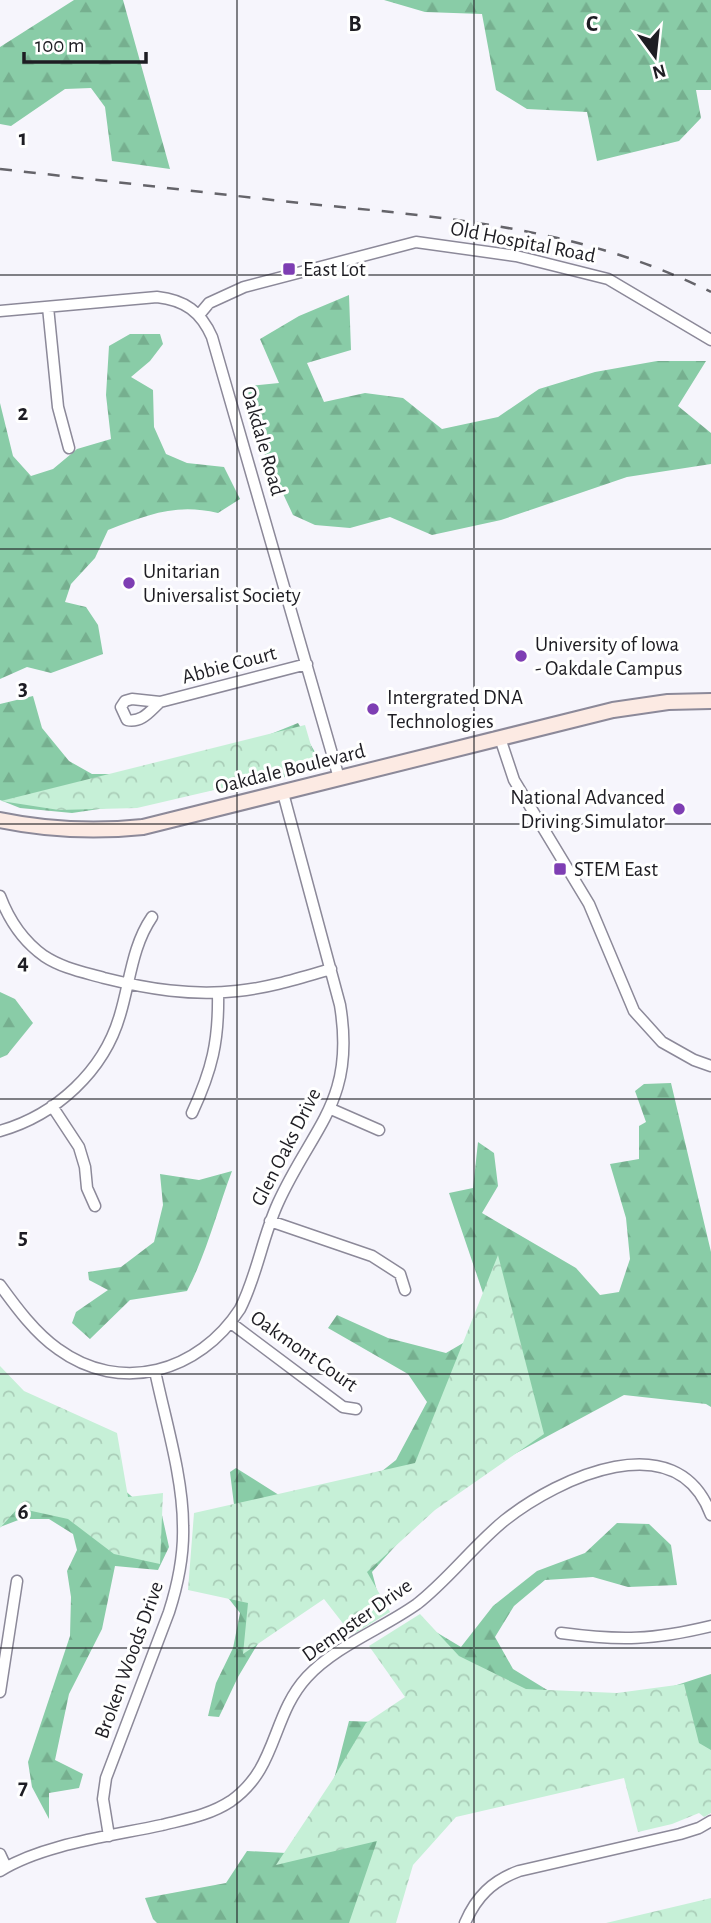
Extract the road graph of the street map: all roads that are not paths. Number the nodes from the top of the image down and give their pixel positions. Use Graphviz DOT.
graph roads {
  1 [pos="48,307"];
  2 [pos="0,311"];
  3 [pos="199,315"];
  4 [pos="711,340"];
  5 [pos="69,448"];
  6 [pos="307,664"];
  7 [pos="711,701"];
  8 [pos="160,702"];
  9 [pos="500,738"];
  10 [pos="339,778"];
  11 [pos="282,793"];
  12 [pos="0,820"];
  13 [pos="1,900"];
  14 [pos="152,917"];
  15 [pos="331,969"];
  16 [pos="128,984"];
  17 [pos="218,993"];
  18 [pos="711,1066"];
  19 [pos="52,1107"];
  20 [pos="331,1109"];
  21 [pos="192,1113"];
  22 [pos="0,1130"];
  23 [pos="379,1130"];
  24 [pos="96,1206"];
  25 [pos="270,1221"];
  26 [pos="0,1285"];
  27 [pos="405,1290"];
  28 [pos="231,1323"];
  29 [pos="155,1371"];
  30 [pos="356,1409"];
  31 [pos="711,1515"];
  32 [pos="17,1581"];
  33 [pos="711,1626"];
  34 [pos="561,1633"];
  35 [pos="0,1692"];
  36 [pos="711,1821"];
  37 [pos="109,1836"];
  38 [pos="0,1853"];
  39 [pos="3,1869"];
  40 [pos="465,1923"];
  1 -- 2 [label="street"];
  1 -- 3 [label="street"];
  1 -- 5 [label="street"];
  3 -- 4 [label="street, Old Hospital Road"];
  3 -- 6 [label="street, Oakdale Road"];
  6 -- 8 [label="street, Abbie Court"];
  6 -- 10 [label="street, Oakdale Road"];
  7 -- 9 [label="main road, Oakdale Boulevard"];
  9 -- 10 [label="main road, Oakdale Boulevard"];
  9 -- 18 [label="street"];
  10 -- 11 [label="main road, Oakdale Boulevard"];
  11 -- 12 [label="main road, Oakdale Boulevard"];
  11 -- 15 [label="street, Glen Oaks Drive"];
  13 -- 16 [label="street"];
  14 -- 16 [label="street"];
  15 -- 17 [label="street"];
  15 -- 20 [label="street, Glen Oaks Drive"];
  16 -- 17 [label="street"];
  16 -- 19 [label="street"];
  17 -- 21 [label="street"];
  19 -- 22 [label="street"];
  19 -- 24 [label="street"];
  20 -- 23 [label="street"];
  20 -- 25 [label="street, Glen Oaks Drive"];
  25 -- 27 [label="street"];
  25 -- 28 [label="street, Glen Oaks Drive"];
  26 -- 29 [label="street, Glen Oaks Drive"];
  28 -- 29 [label="street, Glen Oaks Drive"];
  28 -- 30 [label="street, Oakmont Court"];
  29 -- 37 [label="street, Broken Woods Drive"];
  31 -- 37 [label="street, Dempster Drive"];
  32 -- 35 [label="street"];
  33 -- 34 [label="street"];
  36 -- 40 [label="street"];
  37 -- 39 [label="street, Dempster Drive"];
  38 -- 39 [label="street"];
}
